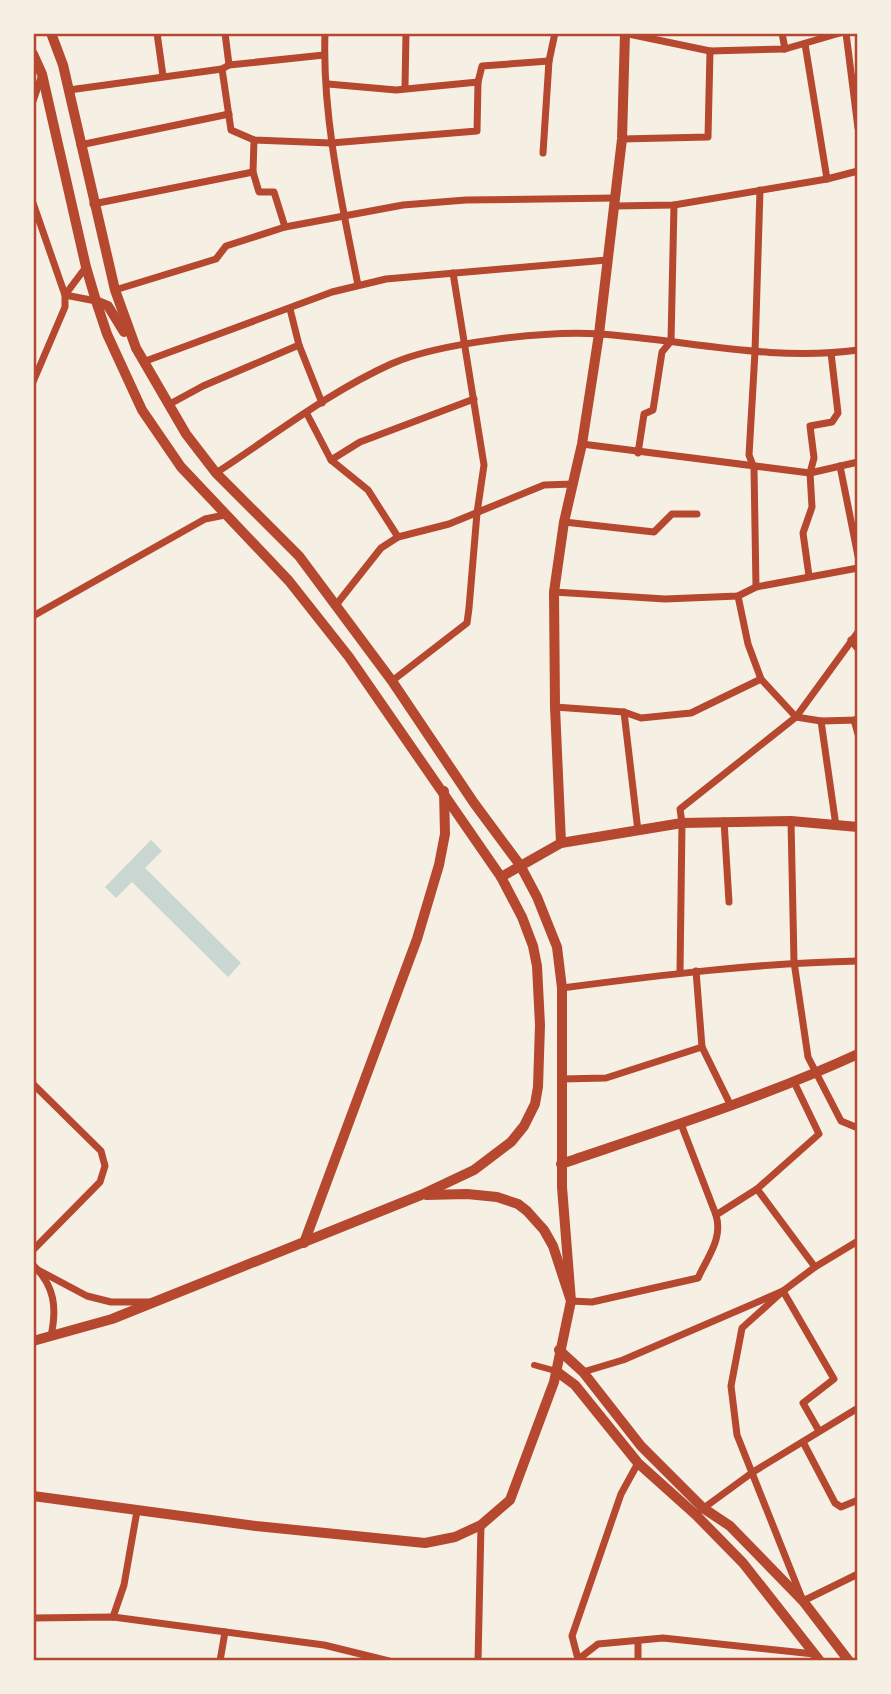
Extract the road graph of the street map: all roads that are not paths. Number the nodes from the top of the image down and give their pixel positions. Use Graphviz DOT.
graph roads {
  1 [pos="51,33"];
  2 [pos="157,33"];
  3 [pos="225,33"];
  4 [pos="325,33"];
  5 [pos="406,33"];
  6 [pos="555,33"];
  7 [pos="625,33"];
  8 [pos="782,33"];
  9 [pos="843,33"];
  10 [pos="805,44"];
  11 [pos="785,48"];
  12 [pos="710,51"];
  13 [pos="33,54"];
  14 [pos="324,55"];
  15 [pos="549,61"];
  16 [pos="226,67"];
  17 [pos="42,74"];
  18 [pos="163,76"];
  19 [pos="478,82"];
  20 [pos="328,84"];
  21 [pos="405,88"];
  22 [pos="69,90"];
  23 [pos="33,101"];
  24 [pos="229,114"];
  25 [pos="858,128"];
  26 [pos="622,139"];
  27 [pos="254,140"];
  28 [pos="331,143"];
  29 [pos="80,145"];
  30 [pos="543,153"];
  31 [pos="858,171"];
  32 [pos="253,172"];
  33 [pos="827,179"];
  34 [pos="760,190"];
  35 [pos="616,202"];
  36 [pos="33,204"];
  37 [pos="93,204"];
  38 [pos="674,205"];
  39 [pos="344,215"];
  40 [pos="285,227"];
  41 [pos="607,260"];
  42 [pos="86,267"];
  43 [pos="453,273"];
  44 [pos="358,285"];
  45 [pos="115,290"];
  46 [pos="65,295"];
  47 [pos="96,301"];
  48 [pos="290,309"];
  49 [pos="599,334"];
  50 [pos="671,341"];
  51 [pos="299,345"];
  52 [pos="463,345"];
  53 [pos="136,348"];
  54 [pos="858,350"];
  55 [pos="755,352"];
  56 [pos="831,354"];
  57 [pos="143,362"];
  58 [pos="33,382"];
  59 [pos="474,399"];
  60 [pos="322,403"];
  61 [pos="168,405"];
  62 [pos="307,414"];
  63 [pos="582,444"];
  64 [pos="638,453"];
  65 [pos="331,460"];
  66 [pos="858,461"];
  67 [pos="840,466"];
  68 [pos="754,468"];
  69 [pos="810,473"];
  70 [pos="216,474"];
  71 [pos="573,484"];
  72 [pos="477,513"];
  73 [pos="697,514"];
  74 [pos="225,515"];
  75 [pos="564,522"];
  76 [pos="398,537"];
  77 [pos="858,556"];
  78 [pos="858,568"];
  79 [pos="808,576"];
  80 [pos="756,587"];
  81 [pos="554,592"];
  82 [pos="738,596"];
  83 [pos="335,605"];
  84 [pos="33,616"];
  85 [pos="858,632"];
  86 [pos="851,640"];
  87 [pos="858,649"];
  88 [pos="761,678"];
  89 [pos="392,681"];
  90 [pos="555,707"];
  91 [pos="624,712"];
  92 [pos="796,717"];
  93 [pos="856,720"];
  94 [pos="821,721"];
  95 [pos="858,734"];
  96 [pos="444,791"];
  97 [pos="724,821"];
  98 [pos="791,821"];
  99 [pos="682,824"];
  100 [pos="836,826"];
  101 [pos="858,827"];
  102 [pos="638,831"];
  103 [pos="561,843"];
  104 [pos="520,865"];
  105 [pos="501,877"];
  106 [pos="729,902"];
  107 [pos="858,961"];
  108 [pos="794,962"];
  109 [pos="696,971"];
  110 [pos="680,972"];
  111 [pos="562,988"];
  112 [pos="702,1047"];
  113 [pos="858,1054"];
  114 [pos="817,1073"];
  115 [pos="562,1079"];
  116 [pos="794,1082"];
  117 [pos="33,1084"];
  118 [pos="731,1106"];
  119 [pos="681,1124"];
  120 [pos="858,1129"];
  121 [pos="561,1164"];
  122 [pos="757,1189"];
  123 [pos="421,1195"];
  124 [pos="716,1215"];
  125 [pos="858,1241"];
  126 [pos="304,1243"];
  127 [pos="33,1251"];
  128 [pos="815,1267"];
  129 [pos="36,1268"];
  130 [pos="783,1291"];
  131 [pos="571,1301"];
  132 [pos="155,1302"];
  133 [pos="51,1336"];
  134 [pos="33,1341"];
  135 [pos="559,1350"];
  136 [pos="534,1365"];
  137 [pos="556,1371"];
  138 [pos="583,1372"];
  139 [pos="858,1408"];
  140 [pos="819,1431"];
  141 [pos="803,1442"];
  142 [pos="638,1463"];
  143 [pos="753,1472"];
  144 [pos="33,1496"];
  145 [pos="858,1500"];
  146 [pos="137,1511"];
  147 [pos="699,1511"];
  148 [pos="481,1525"];
  149 [pos="858,1574"];
  150 [pos="803,1601"];
  151 [pos="113,1617"];
  152 [pos="33,1618"];
  153 [pos="225,1633"];
  154 [pos="638,1641"];
  155 [pos="818,1658"];
  156 [pos="577,1660"];
  157 [pos="220,1661"];
  158 [pos="389,1661"];
  159 [pos="478,1661"];
  160 [pos="638,1661"];
  161 [pos="849,1661"];
  1 -- 22 [label="main road"];
  2 -- 18 [label="street"];
  3 -- 16 [label="street"];
  4 -- 14 [label="street"];
  5 -- 21 [label="street"];
  6 -- 15 [label="street"];
  7 -- 12 [label="street"];
  7 -- 26 [label="street"];
  8 -- 11 [label="street"];
  9 -- 10 [label="street"];
  9 -- 25 [label="street"];
  10 -- 11 [label="street"];
  10 -- 33 [label="street"];
  11 -- 12 [label="street"];
  12 -- 26 [label="street"];
  13 -- 17 [label="main road"];
  14 -- 16 [label="street"];
  14 -- 20 [label="street"];
  15 -- 19 [label="street"];
  15 -- 30 [label="street"];
  16 -- 18 [label="street"];
  16 -- 24 [label="street"];
  17 -- 23 [label="street"];
  17 -- 42 [label="main road"];
  18 -- 22 [label="street"];
  19 -- 21 [label="street"];
  19 -- 28 [label="street"];
  20 -- 21 [label="street"];
  20 -- 28 [label="street"];
  22 -- 29 [label="main road"];
  24 -- 27 [label="street"];
  24 -- 29 [label="street"];
  26 -- 35 [label="street"];
  27 -- 28 [label="street"];
  27 -- 32 [label="street"];
  28 -- 39 [label="street"];
  29 -- 37 [label="main road"];
  31 -- 33 [label="street"];
  32 -- 37 [label="street"];
  32 -- 40 [label="street"];
  33 -- 34 [label="street"];
  34 -- 38 [label="street"];
  34 -- 55 [label="street"];
  35 -- 38 [label="street"];
  35 -- 39 [label="street"];
  35 -- 41 [label="street"];
  36 -- 46 [label="street"];
  37 -- 45 [label="main road"];
  38 -- 50 [label="street"];
  39 -- 40 [label="street"];
  39 -- 44 [label="street"];
  40 -- 45 [label="street"];
  41 -- 43 [label="street"];
  41 -- 49 [label="street"];
  42 -- 46 [label="street"];
  42 -- 47 [label="main road"];
  43 -- 44 [label="street"];
  43 -- 52 [label="street"];
  44 -- 48 [label="street"];
  45 -- 53 [label="main road"];
  46 -- 47 [label="street"];
  46 -- 58 [label="street"];
  47 -- 53 [label="main road"];
  47 -- 74 [label="main road"];
  48 -- 51 [label="street"];
  48 -- 57 [label="street"];
  49 -- 50 [label="street"];
  49 -- 52 [label="street"];
  49 -- 63 [label="street"];
  50 -- 55 [label="street"];
  50 -- 64 [label="street"];
  51 -- 60 [label="street"];
  51 -- 61 [label="street"];
  52 -- 59 [label="street"];
  52 -- 60 [label="street"];
  53 -- 57 [label="main road"];
  54 -- 56 [label="street"];
  55 -- 56 [label="street"];
  55 -- 68 [label="street"];
  56 -- 69 [label="street"];
  57 -- 61 [label="main road"];
  59 -- 65 [label="street"];
  59 -- 72 [label="street"];
  60 -- 62 [label="street"];
  61 -- 70 [label="main road"];
  62 -- 65 [label="street"];
  62 -- 70 [label="street"];
  63 -- 64 [label="street"];
  63 -- 71 [label="street"];
  64 -- 68 [label="street"];
  65 -- 76 [label="street"];
  66 -- 67 [label="street"];
  67 -- 69 [label="street"];
  67 -- 77 [label="street"];
  68 -- 69 [label="street"];
  68 -- 80 [label="street"];
  69 -- 79 [label="street"];
  70 -- 83 [label="main road"];
  71 -- 72 [label="street"];
  71 -- 75 [label="street"];
  72 -- 76 [label="street"];
  72 -- 89 [label="street"];
  73 -- 75 [label="street"];
  74 -- 84 [label="street"];
  74 -- 96 [label="main road"];
  75 -- 81 [label="street"];
  76 -- 83 [label="street"];
  78 -- 79 [label="street"];
  79 -- 80 [label="street"];
  80 -- 82 [label="street"];
  81 -- 82 [label="street"];
  81 -- 90 [label="street"];
  82 -- 88 [label="street"];
  83 -- 89 [label="main road"];
  85 -- 86 [label="street"];
  86 -- 87 [label="street"];
  86 -- 92 [label="street"];
  88 -- 91 [label="street"];
  88 -- 92 [label="street"];
  89 -- 104 [label="main road"];
  90 -- 91 [label="street"];
  90 -- 103 [label="street"];
  91 -- 102 [label="street"];
  92 -- 94 [label="street"];
  92 -- 99 [label="street"];
  93 -- 94 [label="street"];
  93 -- 95 [label="street"];
  94 -- 100 [label="street"];
  96 -- 105 [label="main road"];
  96 -- 126 [label="main road"];
  97 -- 98 [label="main road"];
  97 -- 99 [label="main road"];
  97 -- 106 [label="street"];
  98 -- 100 [label="main road"];
  98 -- 108 [label="street"];
  99 -- 102 [label="main road"];
  99 -- 110 [label="street"];
  100 -- 101 [label="main road"];
  102 -- 103 [label="main road"];
  103 -- 104 [label="main road"];
  104 -- 105 [label="main road"];
  104 -- 111 [label="main road"];
  105 -- 123 [label="main road"];
  107 -- 108 [label="street"];
  108 -- 109 [label="street"];
  108 -- 114 [label="street"];
  109 -- 110 [label="street"];
  109 -- 112 [label="street"];
  110 -- 111 [label="street"];
  111 -- 115 [label="main road"];
  112 -- 115 [label="street"];
  112 -- 118 [label="street"];
  113 -- 114 [label="main road"];
  114 -- 116 [label="main road"];
  114 -- 120 [label="street"];
  115 -- 121 [label="main road"];
  116 -- 118 [label="main road"];
  116 -- 122 [label="street"];
  117 -- 127 [label="street"];
  118 -- 119 [label="main road"];
  119 -- 121 [label="main road"];
  119 -- 124 [label="street"];
  121 -- 131 [label="main road"];
  122 -- 124 [label="street"];
  122 -- 128 [label="street"];
  123 -- 126 [label="main road"];
  123 -- 131 [label="main road"];
  124 -- 131 [label="street"];
  125 -- 128 [label="street"];
  126 -- 132 [label="main road"];
  128 -- 130 [label="street"];
  129 -- 132 [label="street"];
  129 -- 133 [label="street"];
  130 -- 138 [label="street"];
  130 -- 140 [label="street"];
  130 -- 143 [label="street"];
  131 -- 135 [label="main road"];
  132 -- 133 [label="main road"];
  133 -- 134 [label="main road"];
  135 -- 137 [label="main road"];
  135 -- 138 [label="main road"];
  136 -- 137 [label="street"];
  137 -- 142 [label="main road"];
  137 -- 148 [label="main road"];
  138 -- 147 [label="main road"];
  139 -- 140 [label="street"];
  140 -- 141 [label="street"];
  141 -- 143 [label="street"];
  141 -- 145 [label="street"];
  142 -- 147 [label="main road"];
  142 -- 156 [label="street"];
  143 -- 147 [label="street"];
  143 -- 150 [label="street"];
  144 -- 146 [label="main road"];
  146 -- 148 [label="main road"];
  146 -- 151 [label="street"];
  147 -- 150 [label="main road"];
  147 -- 155 [label="main road"];
  148 -- 159 [label="street"];
  149 -- 150 [label="street"];
  150 -- 161 [label="main road"];
  151 -- 152 [label="street"];
  151 -- 153 [label="street"];
  153 -- 157 [label="street"];
  153 -- 158 [label="street"];
  154 -- 155 [label="street"];
  154 -- 156 [label="street"];
  154 -- 160 [label="street"];
}
